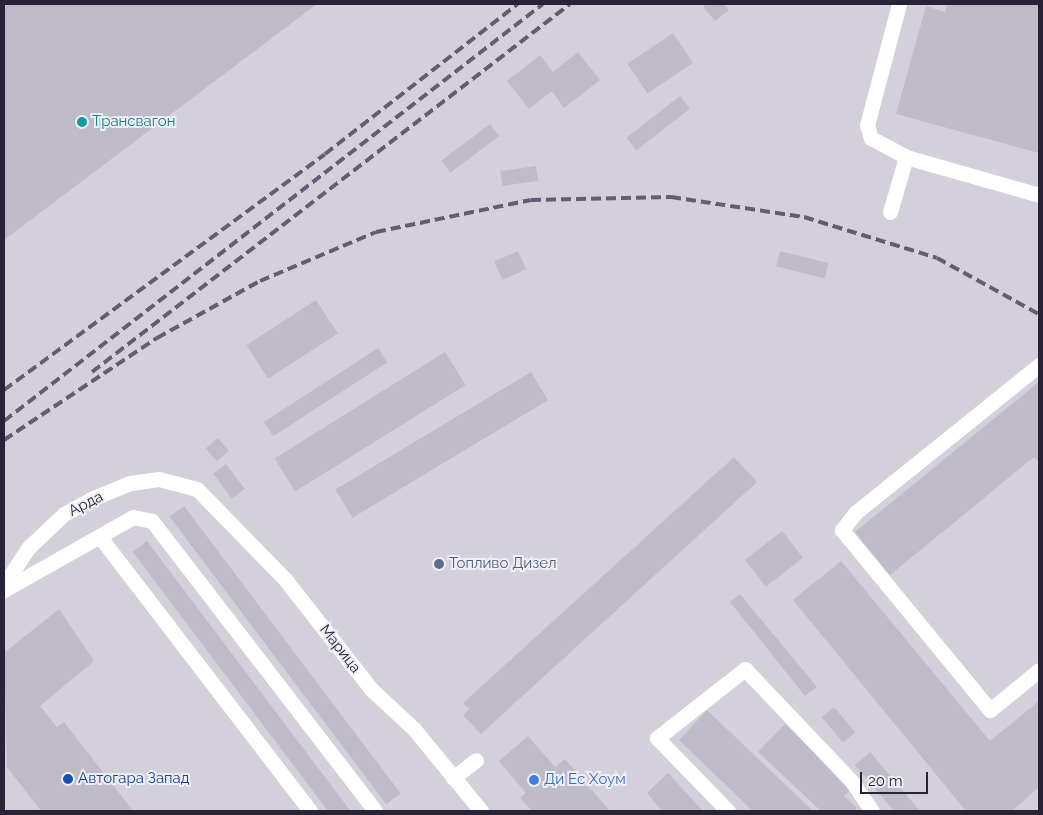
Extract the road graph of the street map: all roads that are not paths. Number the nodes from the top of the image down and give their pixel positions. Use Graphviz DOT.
graph roads {
  1 [pos="899,4"];
  2 [pos="906,157"];
  3 [pos="1039,195"];
  4 [pos="890,212"];
  5 [pos="1039,365"];
  6 [pos="197,488"];
  7 [pos="100,537"];
  8 [pos="4,585"];
  9 [pos="4,590"];
  10 [pos="1039,670"];
  11 [pos="476,760"];
  12 [pos="453,778"];
  13 [pos="310,811"];
  14 [pos="375,811"];
  15 [pos="480,811"];
  16 [pos="728,811"];
  17 [pos="872,811"];
  1 -- 2 [label="street"];
  2 -- 3 [label="street"];
  2 -- 4 [label="street"];
  5 -- 10 [label="street"];
  6 -- 8 [label="street, Арда"];
  6 -- 12 [label="street, Марица"];
  7 -- 9 [label="street"];
  7 -- 13 [label="street"];
  7 -- 14 [label="street"];
  11 -- 12 [label="street"];
  12 -- 15 [label="street, Марица"];
  16 -- 17 [label="street"];
}
